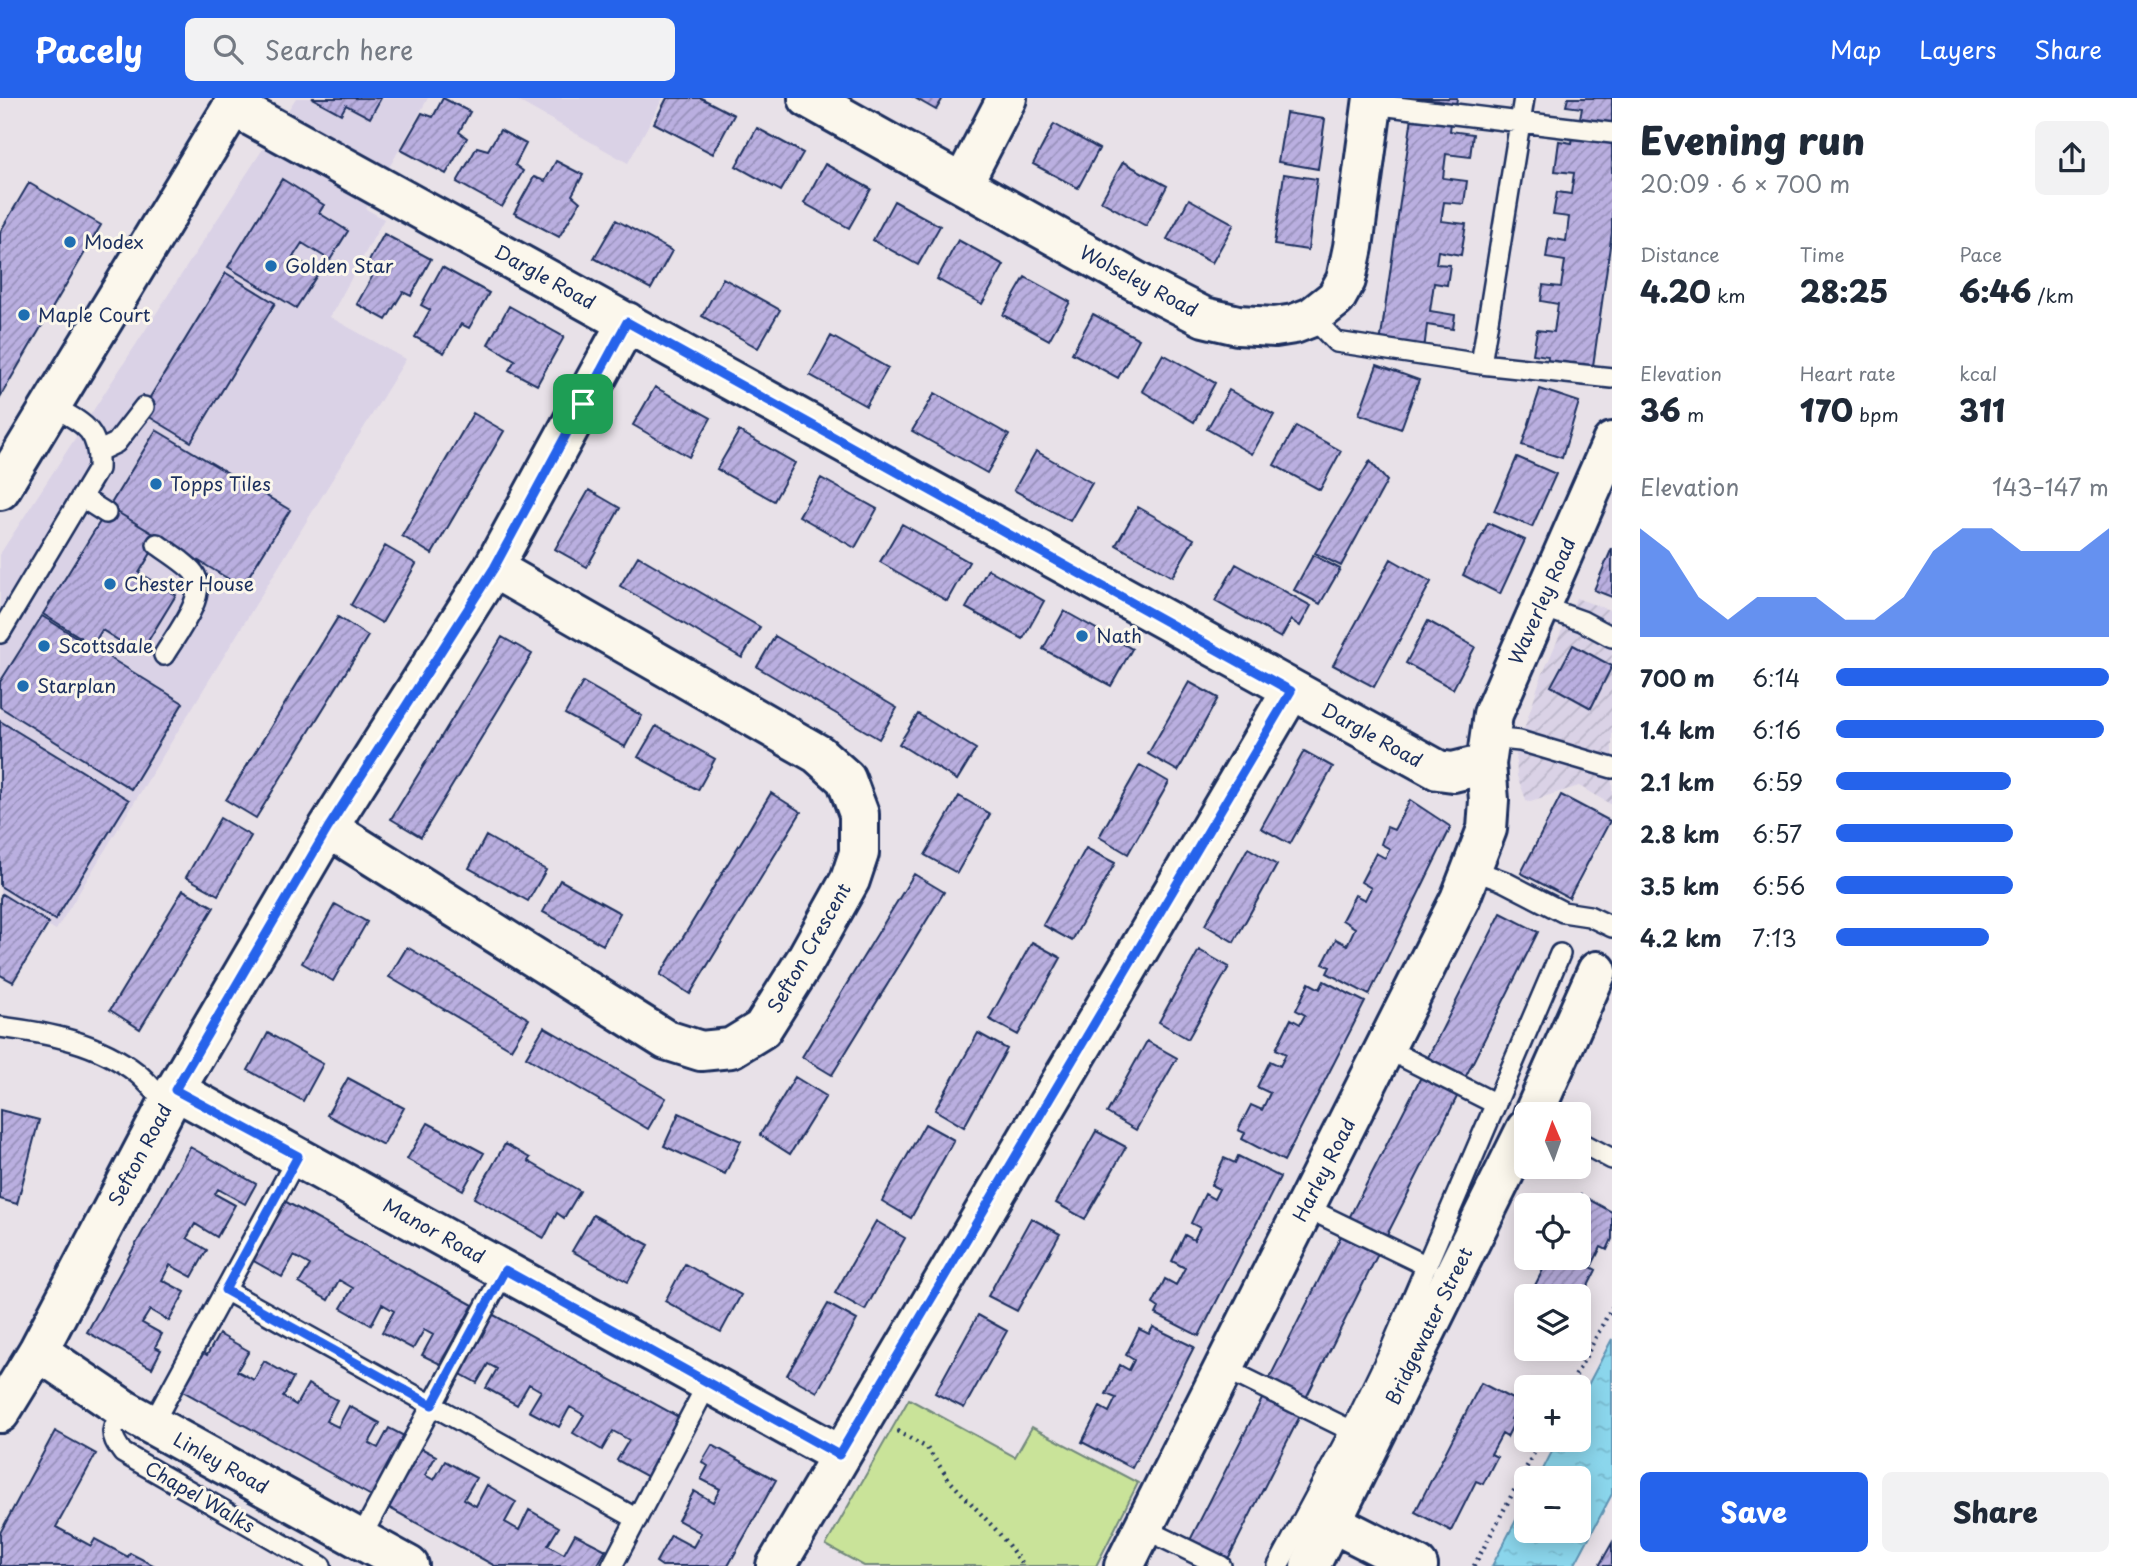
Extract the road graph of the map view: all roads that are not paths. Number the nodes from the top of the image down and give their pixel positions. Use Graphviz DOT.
graph roads {
  1 [pos="808,98"];
  2 [pos="1007,98"];
  3 [pos="1524,98"];
  4 [pos="1373,101"];
  5 [pos="236,102"];
  6 [pos="1521,123"];
  7 [pos="1612,133"];
  8 [pos="963,183"];
  9 [pos="1312,317"];
  10 [pos="627,322"];
  11 [pos="1481,365"];
  12 [pos="1612,378"];
  13 [pos="50,405"];
  14 [pos="144,407"];
  15 [pos="1612,442"];
  16 [pos="99,451"];
  17 [pos="0,490"];
  18 [pos="81,498"];
  19 [pos="106,513"];
  20 [pos="157,544"];
  21 [pos="494,568"];
  22 [pos="1540,606"];
  23 [pos="0,633"];
  24 [pos="1612,637"];
  25 [pos="163,655"];
  26 [pos="1291,691"];
  27 [pos="1488,751"];
  28 [pos="1612,768"];
  29 [pos="328,828"];
  30 [pos="1473,870"];
  31 [pos="1612,927"];
  32 [pos="1559,954"];
  33 [pos="1597,971"];
  34 [pos="0,1027"];
  35 [pos="1385,1048"];
  36 [pos="171,1097"];
  37 [pos="1539,1102"];
  38 [pos="1496,1104"];
  39 [pos="1591,1148"];
  40 [pos="1514,1153"];
  41 [pos="298,1156"];
  42 [pos="1612,1159"];
  43 [pos="1305,1208"];
  44 [pos="1427,1266"];
  45 [pos="505,1270"];
  46 [pos="225,1290"];
  47 [pos="38,1351"];
  48 [pos="1224,1368"];
  49 [pos="708,1383"];
  50 [pos="432,1405"];
  51 [pos="0,1413"];
  52 [pos="138,1418"];
  53 [pos="1350,1430"];
  54 [pos="839,1455"];
  55 [pos="637,1519"];
  56 [pos="1333,1523"];
  57 [pos="1143,1528"];
  58 [pos="360,1539"];
  59 [pos="783,1564"];
  60 [pos="321,1566"];
  61 [pos="409,1566"];
  62 [pos="612,1566"];
  63 [pos="1124,1566"];
  64 [pos="1221,1566"];
  65 [pos="1278,1566"];
  66 [pos="1310,1566"];
  67 [pos="1418,1566"];
  1 -- 8 [label="main road, Wolseley Road"];
  2 -- 8 [label="main road"];
  3 -- 6 [label="lane"];
  4 -- 6 [label="lane"];
  4 -- 9 [label="main road, Wolseley Road"];
  5 -- 10 [label="main road, Dargle Road"];
  5 -- 13 [label="main road"];
  6 -- 7 [label="lane"];
  6 -- 11 [label="lane"];
  8 -- 9 [label="main road, Wolseley Road"];
  9 -- 11 [label="lane"];
  10 -- 21 [label="main road, Sefton Road"];
  10 -- 26 [label="main road, Dargle Road"];
  11 -- 12 [label="lane"];
  13 -- 16 [label="lane"];
  13 -- 17 [label="main road"];
  14 -- 16 [label="lane"];
  15 -- 22 [label="main road, Waverley Road"];
  16 -- 18 [label="lane"];
  18 -- 19 [label="lane"];
  18 -- 23 [label="lane"];
  20 -- 25 [label="lane"];
  21 -- 29 [label="main road, Sefton Road"];
  21 -- 29 [label="main road, Sefton Crescent"];
  22 -- 24 [label="lane"];
  22 -- 27 [label="main road, Waverley Road"];
  26 -- 27 [label="main road, Dargle Road"];
  26 -- 54 [label="main road"];
  27 -- 28 [label="lane"];
  27 -- 30 [label="main road, Harley Road"];
  29 -- 36 [label="main road, Sefton Road"];
  30 -- 31 [label="lane"];
  30 -- 35 [label="main road, Harley Road"];
  32 -- 38 [label="lane"];
  33 -- 37 [label="main road"];
  34 -- 36 [label="lane"];
  35 -- 38 [label="lane"];
  35 -- 43 [label="main road, Harley Road"];
  36 -- 41 [label="main road, Manor Road"];
  36 -- 47 [label="main road, Sefton Road"];
  38 -- 44 [label="lane"];
  39 -- 42 [label="lane"];
  40 -- 56 [label="main road, Bridgewater Street"];
  41 -- 45 [label="main road, Manor Road"];
  41 -- 46 [label="lane"];
  43 -- 44 [label="lane"];
  43 -- 48 [label="main road, Harley Road"];
  44 -- 53 [label="lane"];
  45 -- 49 [label="main road, Manor Road"];
  45 -- 50 [label="lane"];
  46 -- 50 [label="lane"];
  46 -- 52 [label="lane"];
  47 -- 51 [label="main road, Sefton Road"];
  47 -- 52 [label="main road, Linley Road"];
  48 -- 53 [label="lane"];
  48 -- 57 [label="main road, Harley Road"];
  49 -- 54 [label="main road, Manor Road"];
  49 -- 55 [label="lane"];
  50 -- 55 [label="lane"];
  50 -- 58 [label="lane"];
  52 -- 58 [label="main road, Linley Road"];
  52 -- 60 [label="lane, Chapel Walks"];
  53 -- 65 [label="lane"];
  54 -- 59 [label="main road"];
  55 -- 62 [label="lane"];
  56 -- 66 [label="main road, Bridgewater Street"];
  56 -- 67 [label="main road"];
  57 -- 63 [label="main road, Harley Road"];
  57 -- 64 [label="lane"];
  58 -- 61 [label="main road, Linley Road"];
}
